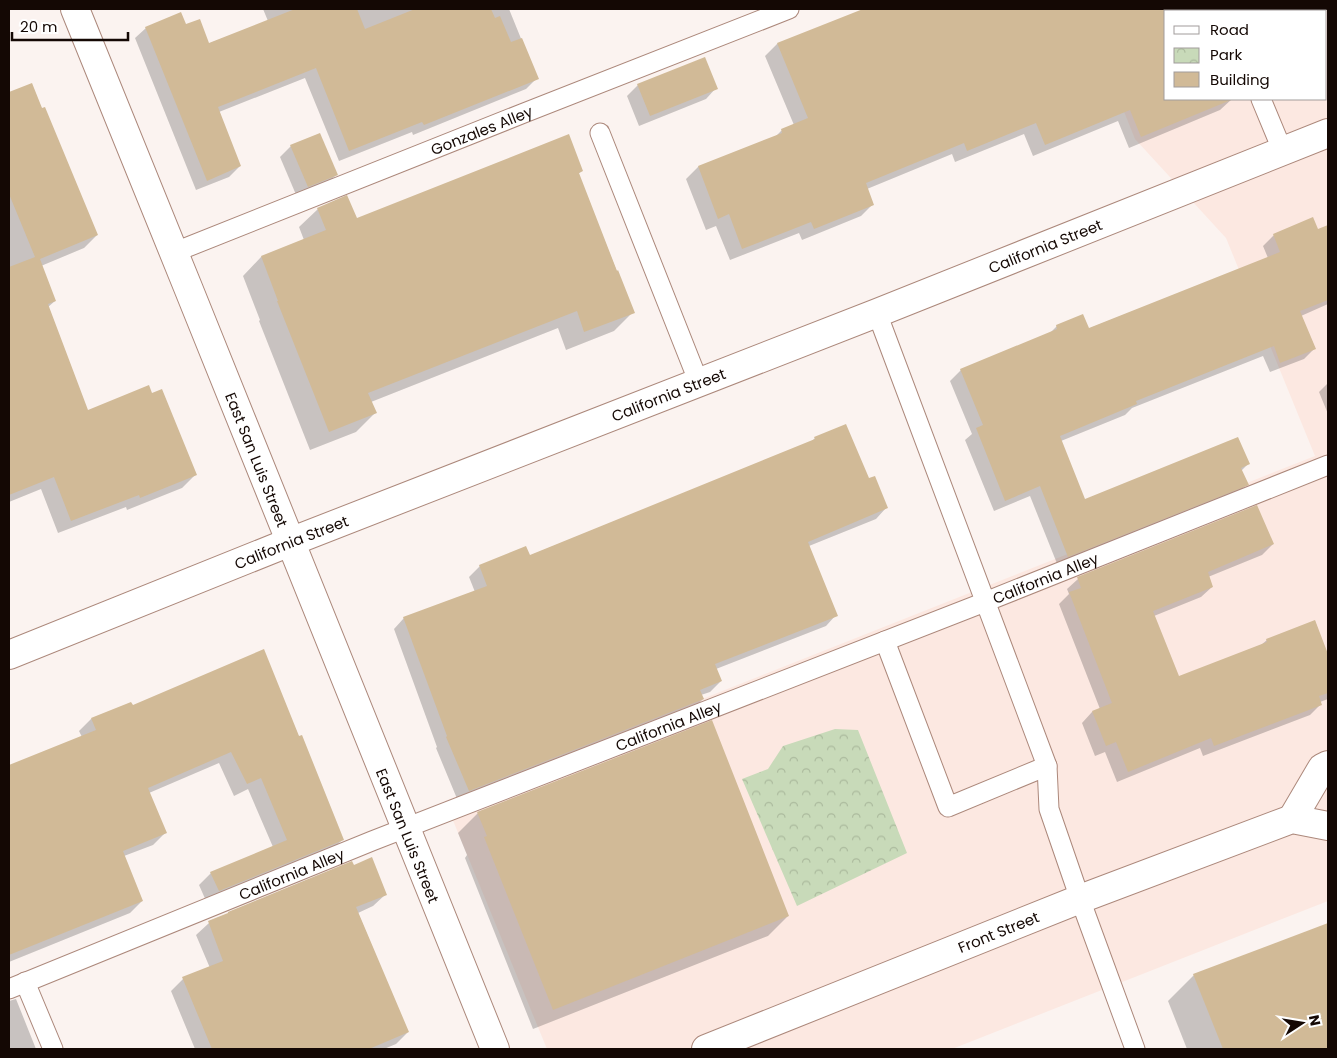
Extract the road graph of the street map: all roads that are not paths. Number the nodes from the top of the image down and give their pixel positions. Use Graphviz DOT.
graph roads {
  1 [pos="75,9"];
  2 [pos="790,9"];
  3 [pos="1261,100"];
  4 [pos="600,133"];
  5 [pos="1328,133"];
  6 [pos="1283,152"];
  7 [pos="175,252"];
  8 [pos="877,313"];
  9 [pos="699,383"];
  10 [pos="1328,465"];
  11 [pos="290,542"];
  12 [pos="985,602"];
  13 [pos="885,641"];
  14 [pos="9,655"];
  15 [pos="1328,765"];
  16 [pos="1047,766"];
  17 [pos="1292,819"];
  18 [pos="1328,826"];
  19 [pos="405,829"];
  20 [pos="1080,899"];
  21 [pos="17,985"];
  22 [pos="53,1049"];
  23 [pos="495,1049"];
  24 [pos="706,1049"];
  25 [pos="1135,1049"];
  1 -- 7 [label="street, East San Luis Street"];
  2 -- 7 [label="lane, Gonzales Alley"];
  3 -- 6 [label="lane"];
  4 -- 9 [label="lane"];
  5 -- 6 [label="street, California Street"];
  6 -- 8 [label="street, California Street"];
  7 -- 11 [label="street, East San Luis Street"];
  8 -- 9 [label="street, California Street"];
  8 -- 12 [label="lane"];
  9 -- 11 [label="street, California Street"];
  10 -- 12 [label="lane, California Alley"];
  11 -- 14 [label="street, California Street"];
  11 -- 19 [label="street, East San Luis Street"];
  12 -- 13 [label="lane, California Alley"];
  12 -- 16 [label="lane"];
  13 -- 16 [label="lane"];
  13 -- 19 [label="lane, California Alley"];
  15 -- 17 [label="street"];
  16 -- 20 [label="lane"];
  17 -- 18 [label="street"];
  17 -- 20 [label="street, Front Street"];
  19 -- 21 [label="lane, California Alley"];
  19 -- 23 [label="street, East San Luis Street"];
  20 -- 24 [label="street, Front Street"];
  20 -- 25 [label="lane"];
  21 -- 22 [label="lane"];
}
